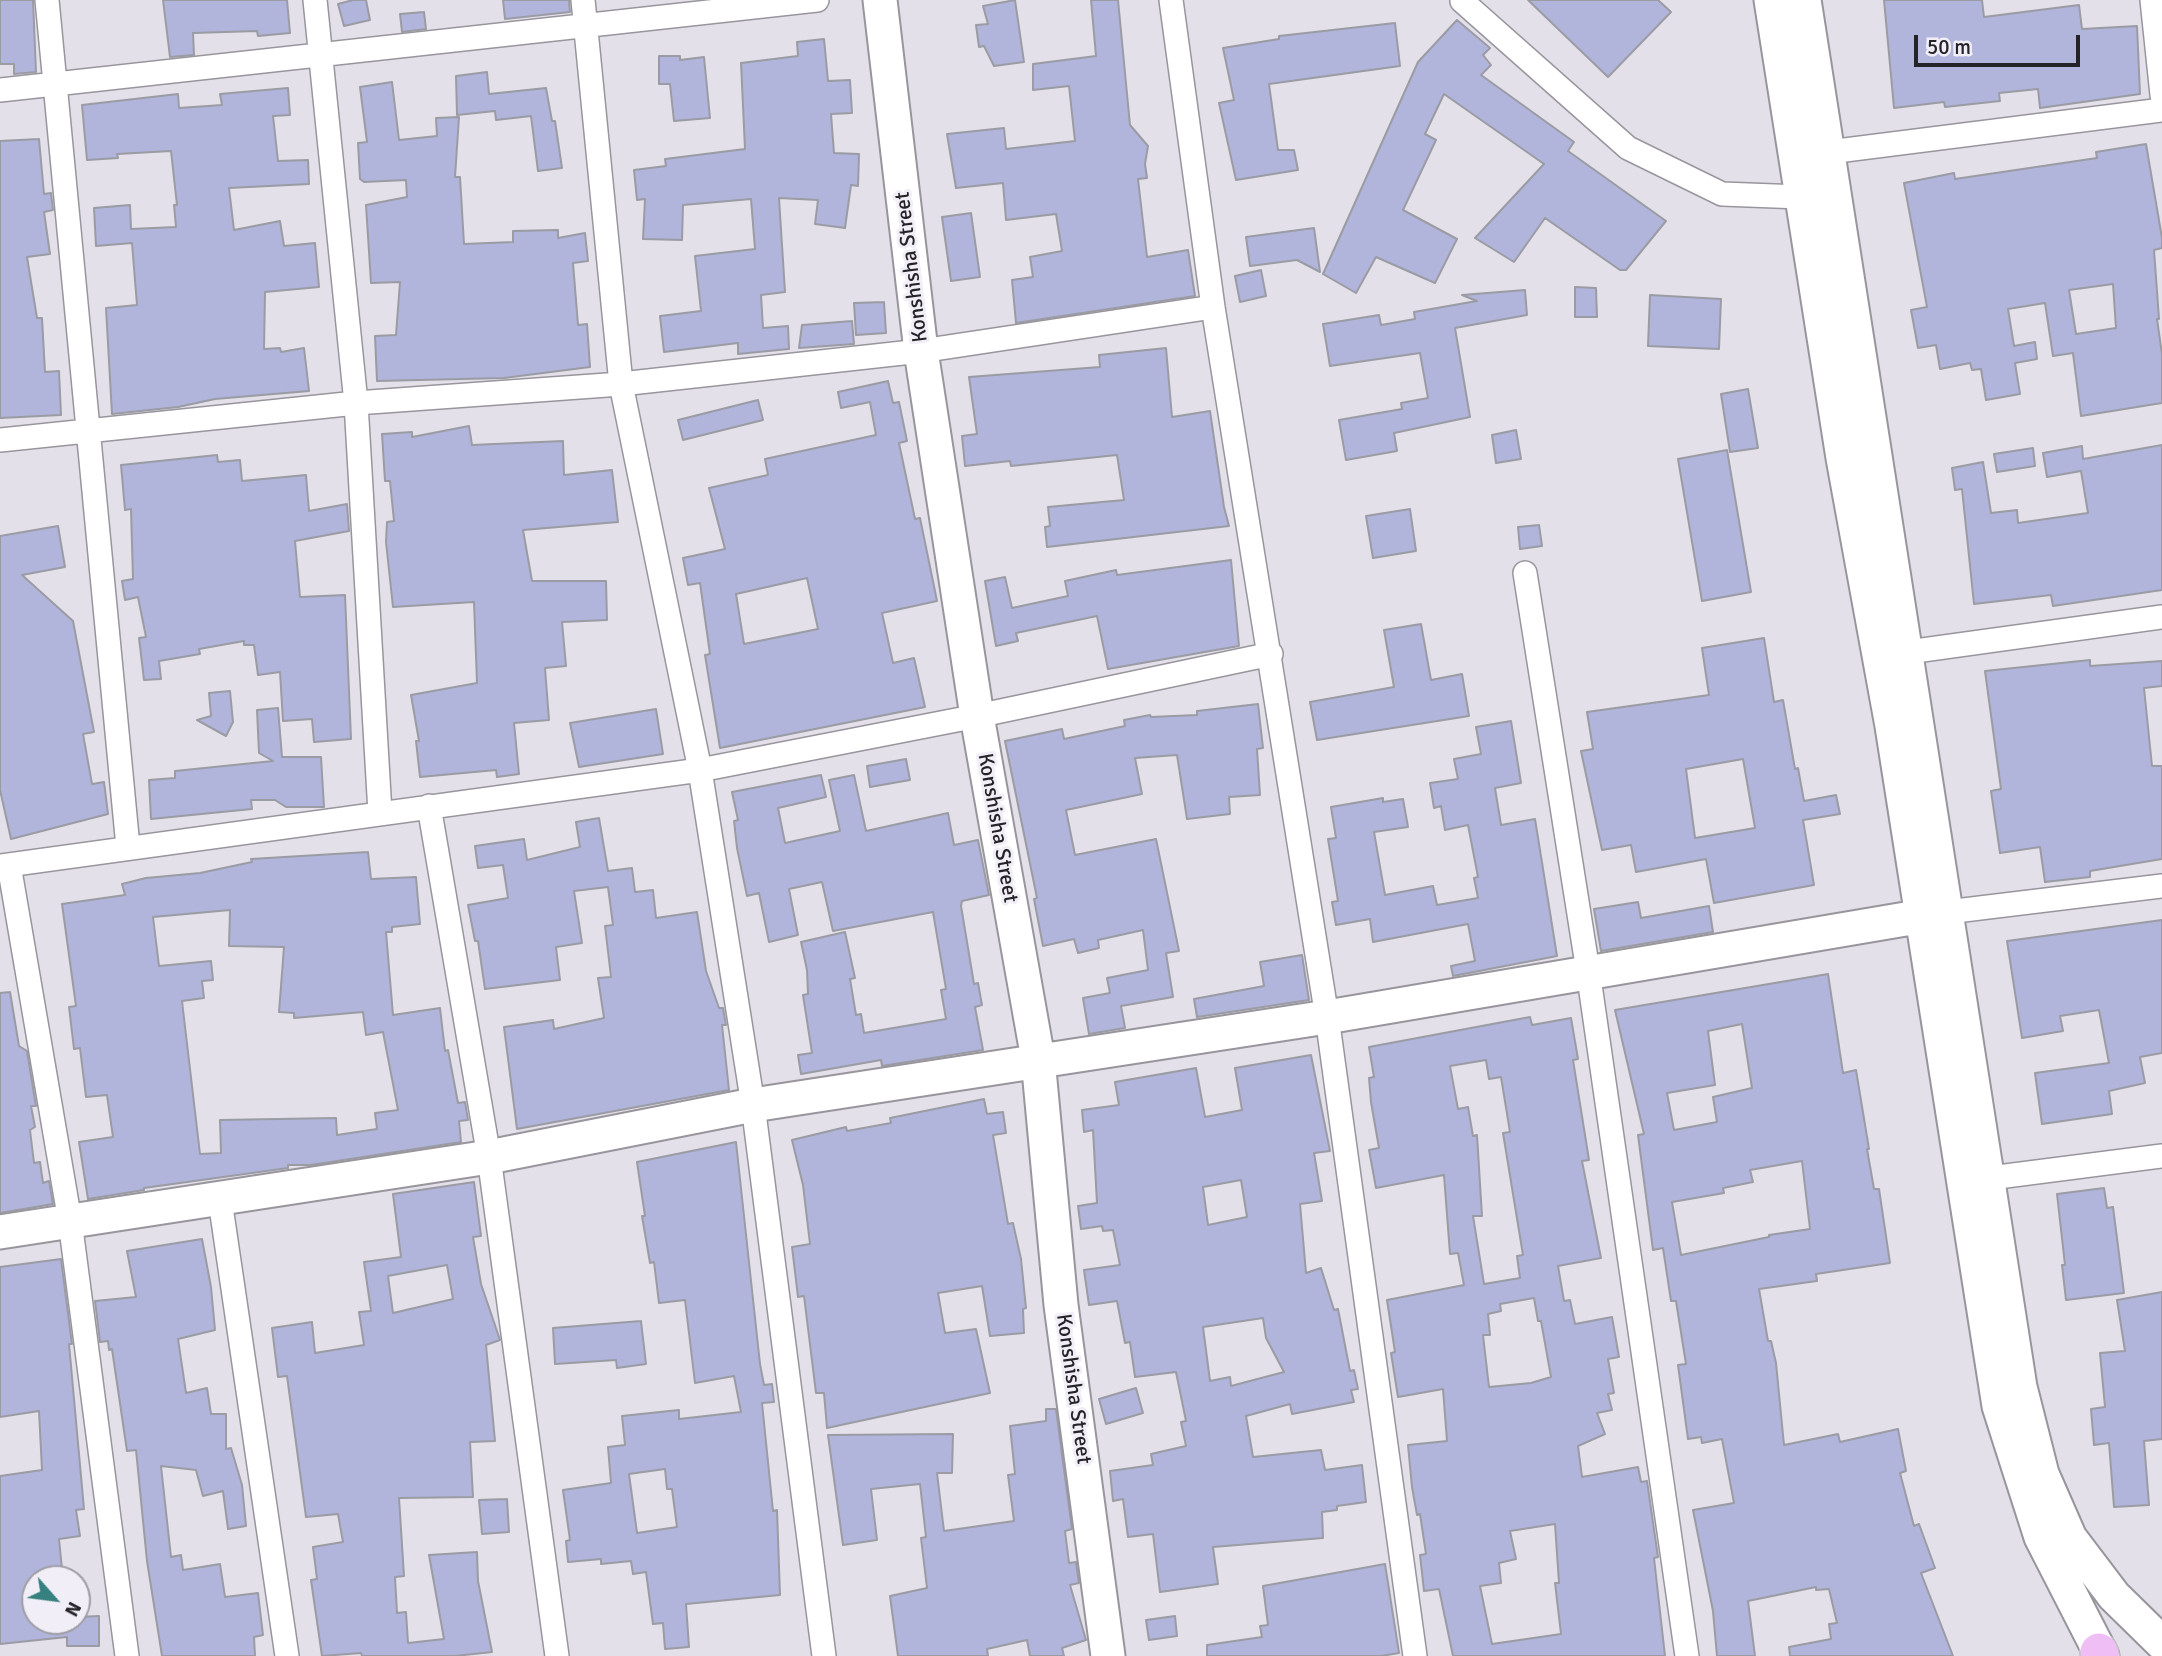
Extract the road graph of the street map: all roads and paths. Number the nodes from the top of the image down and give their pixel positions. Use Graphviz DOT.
graph roads {
  1 [pos="47,0"];
  2 [pos="315,0"];
  3 [pos="583,0"];
  4 [pos="817,0"];
  5 [pos="880,0"];
  6 [pos="1171,0"];
  7 [pos="1771,0"];
  8 [pos="1804,0"];
  9 [pos="2152,0"];
  10 [pos="1462,1"];
  11 [pos="585,24"];
  12 [pos="322,55"];
  13 [pos="53,86"];
  14 [pos="0,90"];
  15 [pos="2162,94"];
  16 [pos="2162,110"];
  17 [pos="1829,152"];
  18 [pos="1801,197"];
  19 [pos="1213,307"];
  20 [pos="921,351"];
  21 [pos="621,384"];
  22 [pos="356,403"];
  23 [pos="86,431"];
  24 [pos="0,440"];
  25 [pos="1525,573"];
  26 [pos="2162,617"];
  27 [pos="1908,652"];
  28 [pos="1271,654"];
  29 [pos="977,716"];
  30 [pos="700,770"];
  31 [pos="429,806"];
  32 [pos="380,813"];
  33 [pos="128,847"];
  34 [pos="5,865"];
  35 [pos="2162,886"];
  36 [pos="1934,913"];
  37 [pos="1588,971"];
  38 [pos="1327,1017"];
  39 [pos="1038,1059"];
  40 [pos="753,1105"];
  41 [pos="2162,1156"];
  42 [pos="489,1157"];
  43 [pos="1990,1178"];
  44 [pos="220,1200"];
  45 [pos="70,1221"];
  46 [pos="0,1232"];
  47 [pos="2162,1643"];
  48 [pos="2100,1655"];
  49 [pos="127,1656"];
  50 [pos="286,1656"];
  51 [pos="557,1656"];
  52 [pos="824,1656"];
  53 [pos="1108,1656"];
  54 [pos="1415,1656"];
  55 [pos="1687,1656"];
  1 -- 13 [label="street"];
  2 -- 12 [label="street"];
  3 -- 11 [label="street"];
  4 -- 11 [label="street"];
  5 -- 20 [label="street, Konshisha Street"];
  6 -- 19 [label="street"];
  7 -- 18 [label="street"];
  8 -- 17 [label="street"];
  9 -- 15 [label="street"];
  10 -- 18 [label="street"];
  11 -- 12 [label="street"];
  11 -- 21 [label="street"];
  12 -- 13 [label="street"];
  12 -- 22 [label="street"];
  13 -- 14 [label="street"];
  13 -- 23 [label="street"];
  16 -- 17 [label="street"];
  17 -- 27 [label="street"];
  18 -- 36 [label="street"];
  19 -- 20 [label="street"];
  19 -- 28 [label="street"];
  20 -- 21 [label="street"];
  20 -- 29 [label="street, Konshisha Street"];
  21 -- 22 [label="street"];
  21 -- 30 [label="street"];
  22 -- 23 [label="street"];
  22 -- 32 [label="street"];
  23 -- 24 [label="street"];
  23 -- 33 [label="street"];
  25 -- 37 [label="street"];
  26 -- 27 [label="street"];
  27 -- 36 [label="street"];
  28 -- 29 [label="street"];
  28 -- 38 [label="street"];
  29 -- 30 [label="street"];
  29 -- 39 [label="street, Konshisha Street"];
  30 -- 31 [label="street"];
  30 -- 40 [label="street"];
  31 -- 32 [label="street"];
  31 -- 42 [label="street"];
  32 -- 33 [label="street"];
  33 -- 34 [label="street"];
  34 -- 45 [label="street"];
  35 -- 36 [label="street"];
  36 -- 37 [label="street"];
  36 -- 43 [label="street"];
  36 -- 48 [label="street"];
  37 -- 38 [label="street"];
  37 -- 55 [label="street"];
  38 -- 39 [label="street"];
  38 -- 54 [label="street"];
  39 -- 40 [label="street"];
  39 -- 53 [label="street, Konshisha Street"];
  40 -- 42 [label="street"];
  40 -- 52 [label="street"];
  41 -- 43 [label="street"];
  42 -- 44 [label="street"];
  42 -- 51 [label="street"];
  43 -- 47 [label="street"];
  44 -- 45 [label="street"];
  44 -- 50 [label="street"];
  45 -- 46 [label="street"];
  45 -- 49 [label="street"];
}
